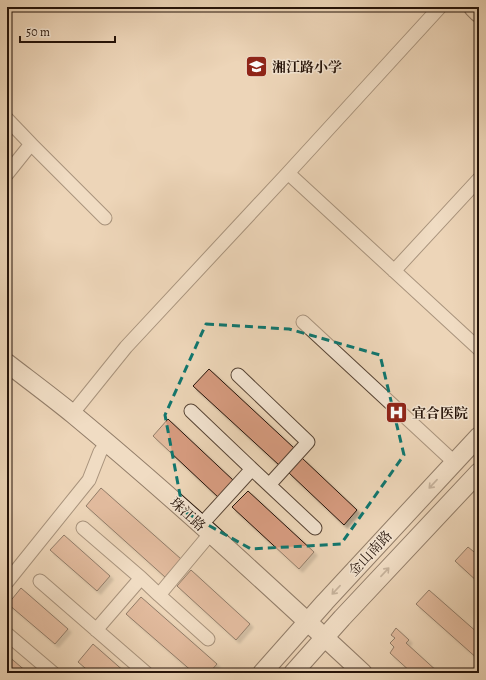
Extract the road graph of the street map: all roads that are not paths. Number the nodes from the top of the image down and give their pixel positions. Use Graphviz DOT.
graph roads {
  1 [pos="440,7"];
  2 [pos="474,7"];
  3 [pos="479,12"];
  4 [pos="7,118"];
  5 [pos="31,144"];
  6 [pos="288,173"];
  7 [pos="7,174"];
  8 [pos="479,179"];
  9 [pos="105,218"];
  10 [pos="394,271"];
  11 [pos="303,322"];
  12 [pos="479,349"];
  13 [pos="7,363"];
  14 [pos="238,375"];
  15 [pos="191,412"];
  16 [pos="72,414"];
  17 [pos="479,436"];
  18 [pos="107,443"];
  19 [pos="454,462"];
  20 [pos="252,468"];
  21 [pos="476,476"];
  22 [pos="269,485"];
  23 [pos="83,528"];
  24 [pos="315,528"];
  25 [pos="206,529"];
  26 [pos="141,578"];
  27 [pos="7,582"];
  28 [pos="40,582"];
  29 [pos="159,595"];
  30 [pos="307,622"];
  31 [pos="96,630"];
  32 [pos="7,634"];
  33 [pos="324,638"];
  34 [pos="208,639"];
  35 [pos="53,673"];
  36 [pos="146,673"];
  37 [pos="262,673"];
  38 [pos="293,673"];
  39 [pos="362,673"];
  1 -- 6 [label="street"];
  2 -- 3 [label="main road"];
  4 -- 5 [label="street"];
  5 -- 7 [label="street"];
  5 -- 9 [label="street"];
  6 -- 10 [label="street"];
  6 -- 16 [label="street"];
  8 -- 10 [label="street"];
  10 -- 12 [label="street"];
  11 -- 19 [label="street"];
  13 -- 16 [label="main road, 珠江路"];
  14 -- 22 [label="street"];
  15 -- 20 [label="street"];
  16 -- 18 [label="main road, 珠江路"];
  17 -- 19 [label="main road, 金山南路"];
  18 -- 25 [label="main road, 珠江路"];
  18 -- 27 [label="street"];
  19 -- 21 [label="main road"];
  19 -- 30 [label="main road, 金山南路, one-way"];
  20 -- 22 [label="street"];
  20 -- 25 [label="street"];
  33 -- 21 [label="main road, 金山南路, one-way"];
  22 -- 24 [label="street"];
  23 -- 26 [label="street"];
  25 -- 29 [label="street"];
  25 -- 30 [label="main road, 珠江路"];
  26 -- 29 [label="street"];
  26 -- 31 [label="street"];
  28 -- 31 [label="street"];
  29 -- 34 [label="street"];
  30 -- 33 [label="main road, 珠江路"];
  30 -- 37 [label="main road, 金山南路"];
  31 -- 36 [label="street"];
  32 -- 35 [label="street"];
  33 -- 38 [label="main road, 金山南路"];
  33 -- 39 [label="main road, 珠江路"];
}
